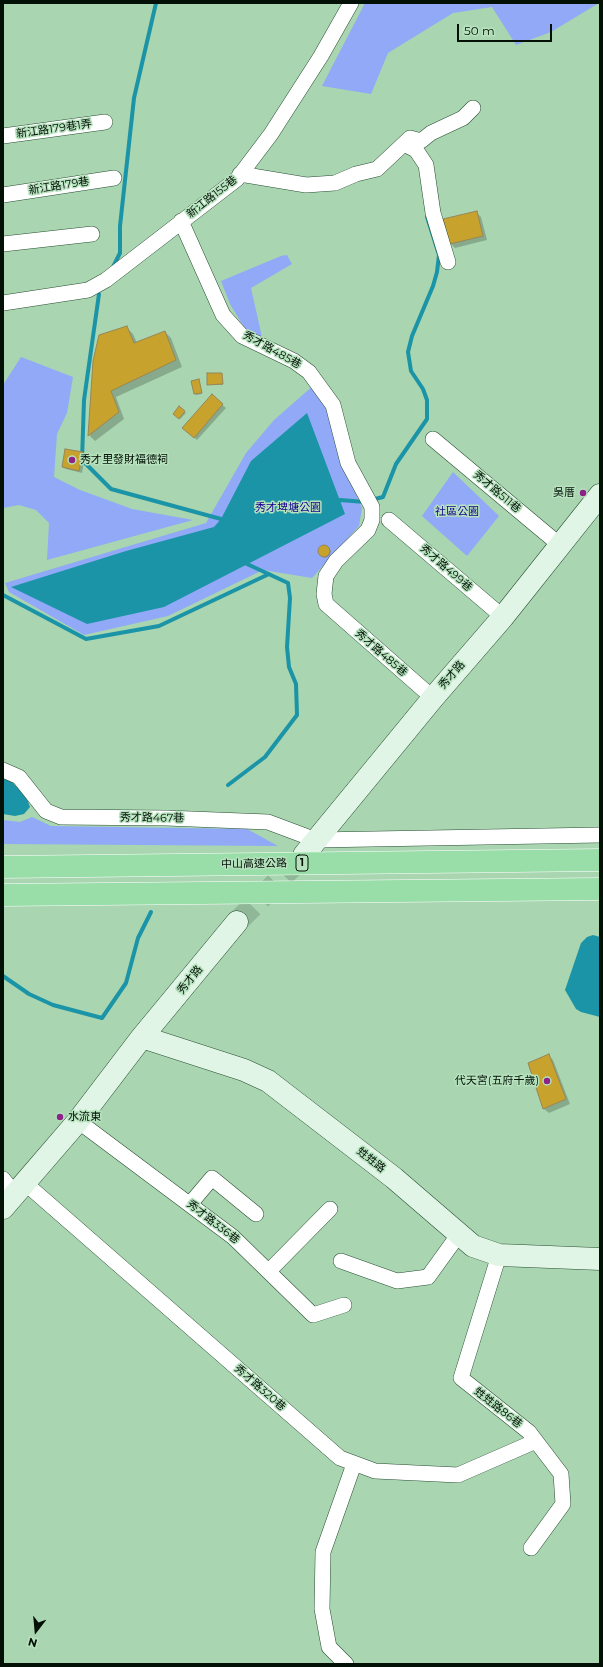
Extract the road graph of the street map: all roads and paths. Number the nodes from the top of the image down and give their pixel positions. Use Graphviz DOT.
graph roads {
  1 [pos="351,3"];
  2 [pos="473,108"];
  3 [pos="105,122"];
  4 [pos="3,136"];
  5 [pos="404,144"];
  6 [pos="240,174"];
  7 [pos="114,178"];
  8 [pos="3,195"];
  9 [pos="181,221"];
  10 [pos="92,234"];
  11 [pos="3,244"];
  12 [pos="448,262"];
  13 [pos="3,303"];
  14 [pos="433,439"];
  15 [pos="600,495"];
  16 [pos="389,520"];
  17 [pos="561,546"];
  18 [pos="503,617"];
  19 [pos="432,698"];
  20 [pos="3,770"];
  21 [pos="600,835"];
  22 [pos="310,847"];
  23 [pos="600,860"];
  24 [pos="3,867"];
  25 [pos="600,889"];
  26 [pos="3,895"];
  27 [pos="237,922"];
  28 [pos="142,1037"];
  29 [pos="78,1121"];
  30 [pos="12,1191"];
  31 [pos="190,1204"];
  32 [pos="330,1208"];
  33 [pos="256,1214"];
  34 [pos="459,1234"];
  35 [pos="499,1256"];
  36 [pos="600,1259"];
  37 [pos="341,1261"];
  38 [pos="269,1271"];
  39 [pos="344,1305"];
  40 [pos="536,1441"];
  41 [pos="354,1464"];
  42 [pos="531,1548"];
  43 [pos="346,1664"];
  1 -- 6 [label="street, 新江路155巷"];
  2 -- 5 [label="street"];
  3 -- 4 [label="street, 新江路179巷1弄"];
  5 -- 6 [label="street"];
  5 -- 12 [label="street"];
  6 -- 9 [label="street, 新江路155巷"];
  7 -- 8 [label="street, 新江路179巷"];
  9 -- 13 [label="street, 新江路155巷"];
  9 -- 19 [label="street, 秀才路485巷"];
  10 -- 11 [label="street"];
  14 -- 17 [label="street, 秀才路511巷"];
  15 -- 17 [label="main road, 秀才路"];
  16 -- 18 [label="street, 秀才路499巷"];
  17 -- 18 [label="main road, 秀才路"];
  18 -- 19 [label="main road, 秀才路"];
  19 -- 22 [label="main road, 秀才路"];
  20 -- 22 [label="street, 秀才路467巷"];
  21 -- 22 [label="street"];
  23 -- 24 [label="highway, 中山高速公路 / 1"];
  25 -- 26 [label="highway"];
  27 -- 28 [label="main road, 秀才路"];
  28 -- 29 [label="main road, 秀才路"];
  28 -- 34 [label="main road, 甡甡路"];
  29 -- 30 [label="main road, 秀才路"];
  29 -- 31 [label="street, 秀才路336巷"];
  30 -- 41 [label="street, 秀才路320巷"];
  31 -- 33 [label="street"];
  31 -- 38 [label="street, 秀才路336巷"];
  32 -- 38 [label="street"];
  34 -- 35 [label="main road, 甡甡路"];
  34 -- 37 [label="street"];
  35 -- 36 [label="main road, 甡甡路"];
  35 -- 40 [label="street, 甡甡路86巷"];
  38 -- 39 [label="street, 秀才路336巷"];
  40 -- 41 [label="street, 秀才路320巷"];
  40 -- 42 [label="street, 甡甡路86巷"];
  41 -- 43 [label="street"];
}
